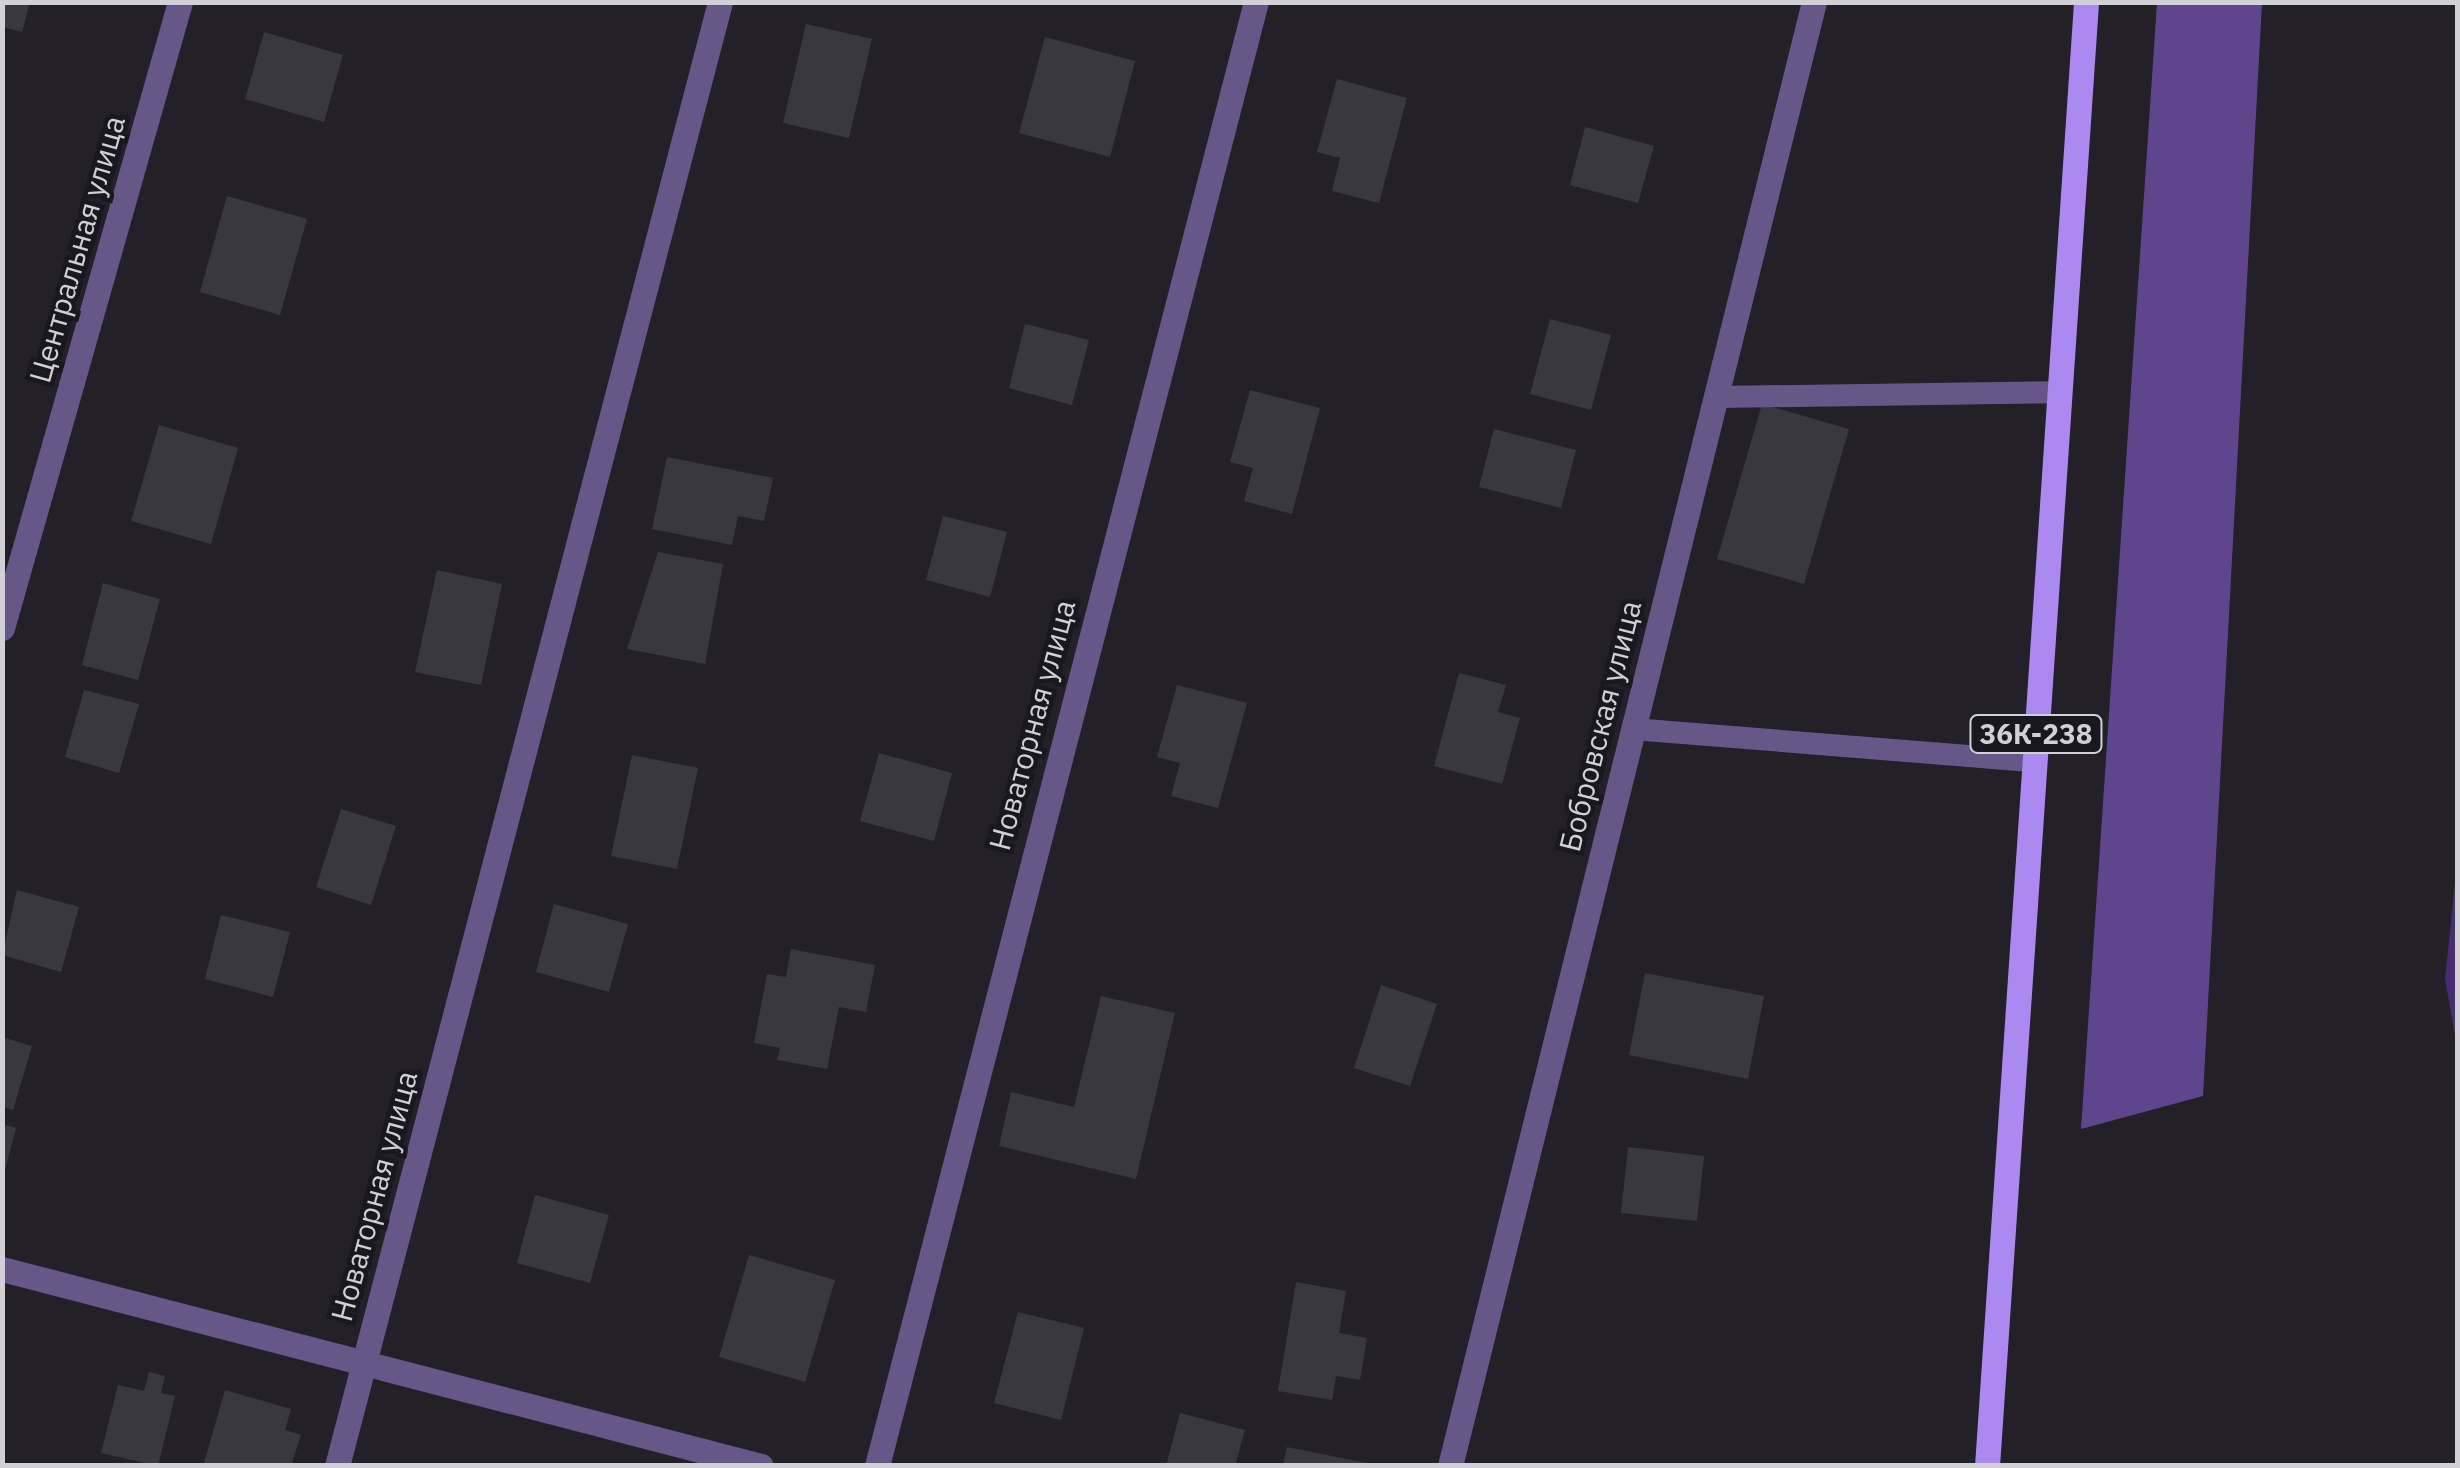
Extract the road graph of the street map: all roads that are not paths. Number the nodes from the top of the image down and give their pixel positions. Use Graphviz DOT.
graph roads {
  1 [pos="180,2"];
  2 [pos="720,2"];
  3 [pos="1256,2"];
  4 [pos="1814,2"];
  5 [pos="2086,2"];
  6 [pos="2059,392"];
  7 [pos="1717,397"];
  8 [pos="2,628"];
  9 [pos="1633,729"];
  10 [pos="2034,761"];
  11 [pos="2,1268"];
  12 [pos="365,1361"];
  13 [pos="337,1466"];
  14 [pos="761,1466"];
  15 [pos="877,1466"];
  16 [pos="1450,1466"];
  17 [pos="1987,1466"];
  1 -- 8 [label="street, Центральная улица"];
  2 -- 12 [label="street, Новаторная улица"];
  3 -- 15 [label="street, Новаторная улица"];
  4 -- 7 [label="street, Бобровская улица"];
  5 -- 6 [label="main road, 36К-238"];
  6 -- 7 [label="lane"];
  6 -- 10 [label="main road, 36К-238"];
  7 -- 9 [label="street, Бобровская улица"];
  9 -- 10 [label="lane"];
  9 -- 16 [label="street, Бобровская улица"];
  10 -- 17 [label="main road, 36К-238"];
  11 -- 12 [label="street, Новаторная улица"];
  12 -- 13 [label="street, Новаторная улица"];
  12 -- 14 [label="street, Новаторная улица"];
}
